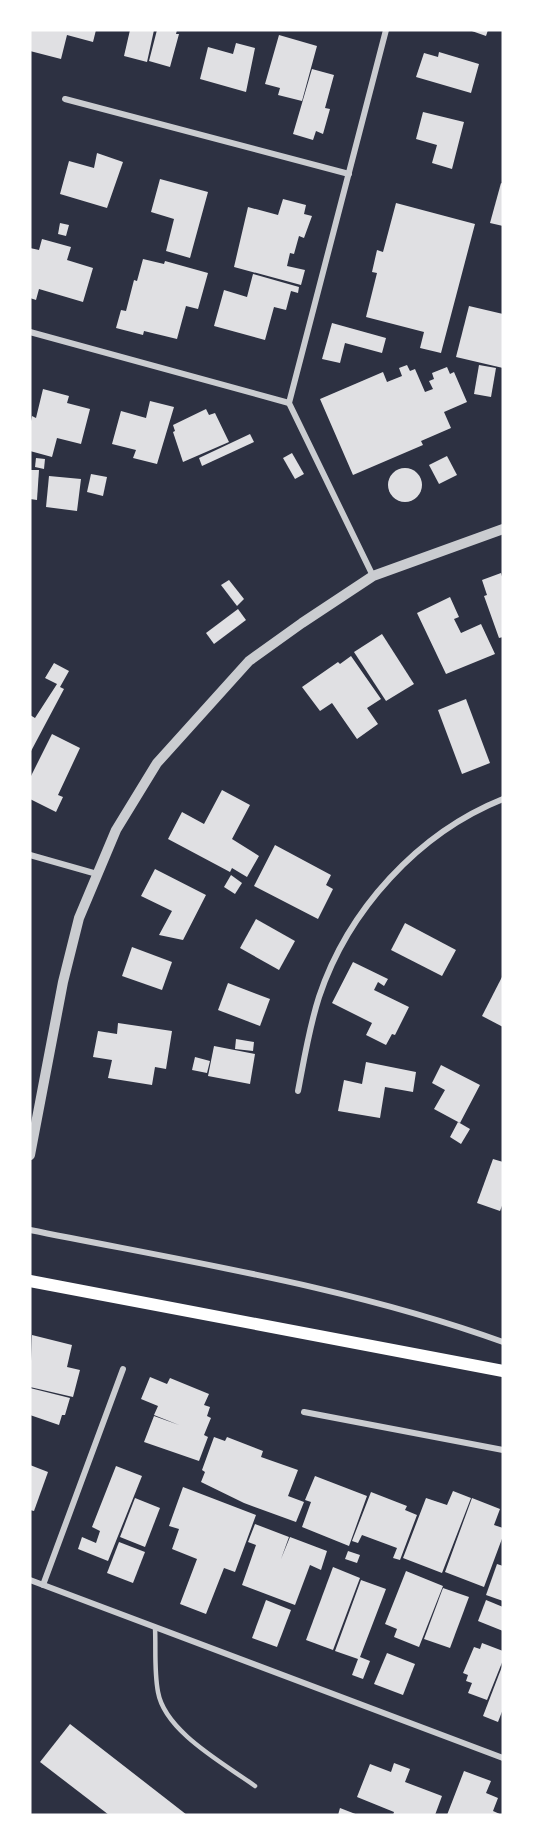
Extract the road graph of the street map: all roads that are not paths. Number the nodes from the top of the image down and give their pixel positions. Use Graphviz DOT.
graph roads {
  1 [pos="386,30"];
  2 [pos="64,99"];
  3 [pos="349,174"];
  4 [pos="30,332"];
  5 [pos="289,403"];
  6 [pos="503,529"];
  7 [pos="373,576"];
  8 [pos="503,799"];
  9 [pos="30,855"];
  10 [pos="97,874"];
  11 [pos="298,1091"];
  12 [pos="30,1155"];
  13 [pos="30,1230"];
  14 [pos="30,1281"];
  15 [pos="503,1342"];
  16 [pos="123,1369"];
  17 [pos="503,1371"];
  18 [pos="304,1412"];
  19 [pos="503,1450"];
  20 [pos="30,1580"];
  21 [pos="43,1585"];
  22 [pos="155,1627"];
  23 [pos="503,1758"];
  24 [pos="255,1786"];
  1 -- 3 [label="street"];
  2 -- 3 [label="street"];
  3 -- 5 [label="street"];
  4 -- 5 [label="street"];
  5 -- 7 [label="street"];
  6 -- 7 [label="street"];
  7 -- 10 [label="street"];
  8 -- 11 [label="street"];
  9 -- 10 [label="street"];
  10 -- 12 [label="street"];
  13 -- 15 [label="street"];
  14 -- 17 [label="main road"];
  16 -- 21 [label="street"];
  18 -- 19 [label="street"];
  20 -- 21 [label="street"];
  21 -- 22 [label="street"];
  22 -- 23 [label="street"];
  22 -- 24 [label="lane"];
}
